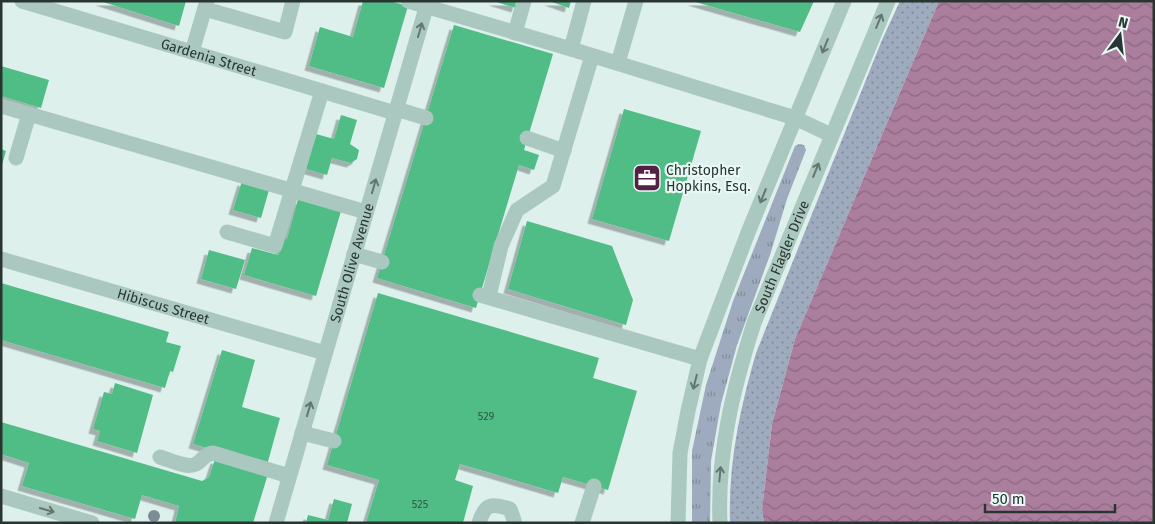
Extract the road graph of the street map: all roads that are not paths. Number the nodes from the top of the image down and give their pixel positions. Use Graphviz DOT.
graph roads {
  1 [pos="22,1"];
  2 [pos="293,1"];
  3 [pos="408,1"];
  4 [pos="524,1"];
  5 [pos="584,1"];
  6 [pos="636,1"];
  7 [pos="844,1"];
  8 [pos="888,1"];
  9 [pos="427,4"];
  10 [pos="206,5"];
  11 [pos="515,33"];
  12 [pos="571,49"];
  13 [pos="192,52"];
  14 [pos="592,56"];
  15 [pos="618,64"];
  16 [pos="322,91"];
  17 [pos="1,106"];
  18 [pos="396,111"];
  19 [pos="29,114"];
  20 [pos="426,118"];
  21 [pos="795,118"];
  22 [pos="831,135"];
  23 [pos="527,138"];
  24 [pos="564,151"];
  25 [pos="16,158"];
  26 [pos="293,191"];
  27 [pos="366,212"];
  28 [pos="227,232"];
  29 [pos="354,254"];
  30 [pos="1,259"];
  31 [pos="382,262"];
  32 [pos="325,353"];
  33 [pos="700,359"];
  34 [pos="302,433"];
  35 [pos="334,441"];
  36 [pos="160,458"];
  37 [pos="289,476"];
  38 [pos="594,486"];
  39 [pos="1,496"];
  40 [pos="677,521"];
  41 [pos="92,523"];
  42 [pos="276,523"];
  43 [pos="479,523"];
  44 [pos="514,523"];
  45 [pos="582,523"];
  46 [pos="720,523"];
  1 -- 13 [label="street, Gardenia Street"];
  2 -- 10 [label="street"];
  3 -- 9 [label="street"];
  4 -- 11 [label="street"];
  5 -- 12 [label="street"];
  6 -- 15 [label="street"];
  7 -- 21 [label="street, one-way"];
  22 -- 8 [label="street, South Flagler Drive, one-way"];
  9 -- 11 [label="street"];
  18 -- 9 [label="street, South Olive Avenue, one-way"];
  10 -- 13 [label="street"];
  11 -- 12 [label="street"];
  12 -- 14 [label="street"];
  13 -- 16 [label="street, Gardenia Street"];
  14 -- 15 [label="street"];
  14 -- 24 [label="street"];
  15 -- 21 [label="street"];
  16 -- 18 [label="street, Gardenia Street"];
  16 -- 26 [label="street"];
  17 -- 19 [label="street"];
  18 -- 20 [label="street, Gardenia Street"];
  27 -- 18 [label="street, South Olive Avenue, one-way"];
  19 -- 25 [label="street"];
  19 -- 26 [label="street"];
  21 -- 22 [label="street"];
  21 -- 33 [label="street, one-way"];
  46 -- 22 [label="street, South Flagler Drive, one-way"];
  23 -- 24 [label="street"];
  24 -- 33 [label="street"];
  26 -- 27 [label="street"];
  26 -- 28 [label="street"];
  27 -- 29 [label="street, South Olive Avenue"];
  29 -- 31 [label="street"];
  29 -- 32 [label="street, South Olive Avenue"];
  30 -- 32 [label="street, Hibiscus Street"];
  34 -- 32 [label="street, South Olive Avenue, one-way"];
  33 -- 40 [label="street, one-way"];
  34 -- 35 [label="street"];
  34 -- 37 [label="street, South Olive Avenue"];
  36 -- 37 [label="street"];
  37 -- 42 [label="street, South Olive Avenue"];
  38 -- 45 [label="street"];
  39 -- 41 [label="street, one-way"];
  43 -- 44 [label="street"];
}
